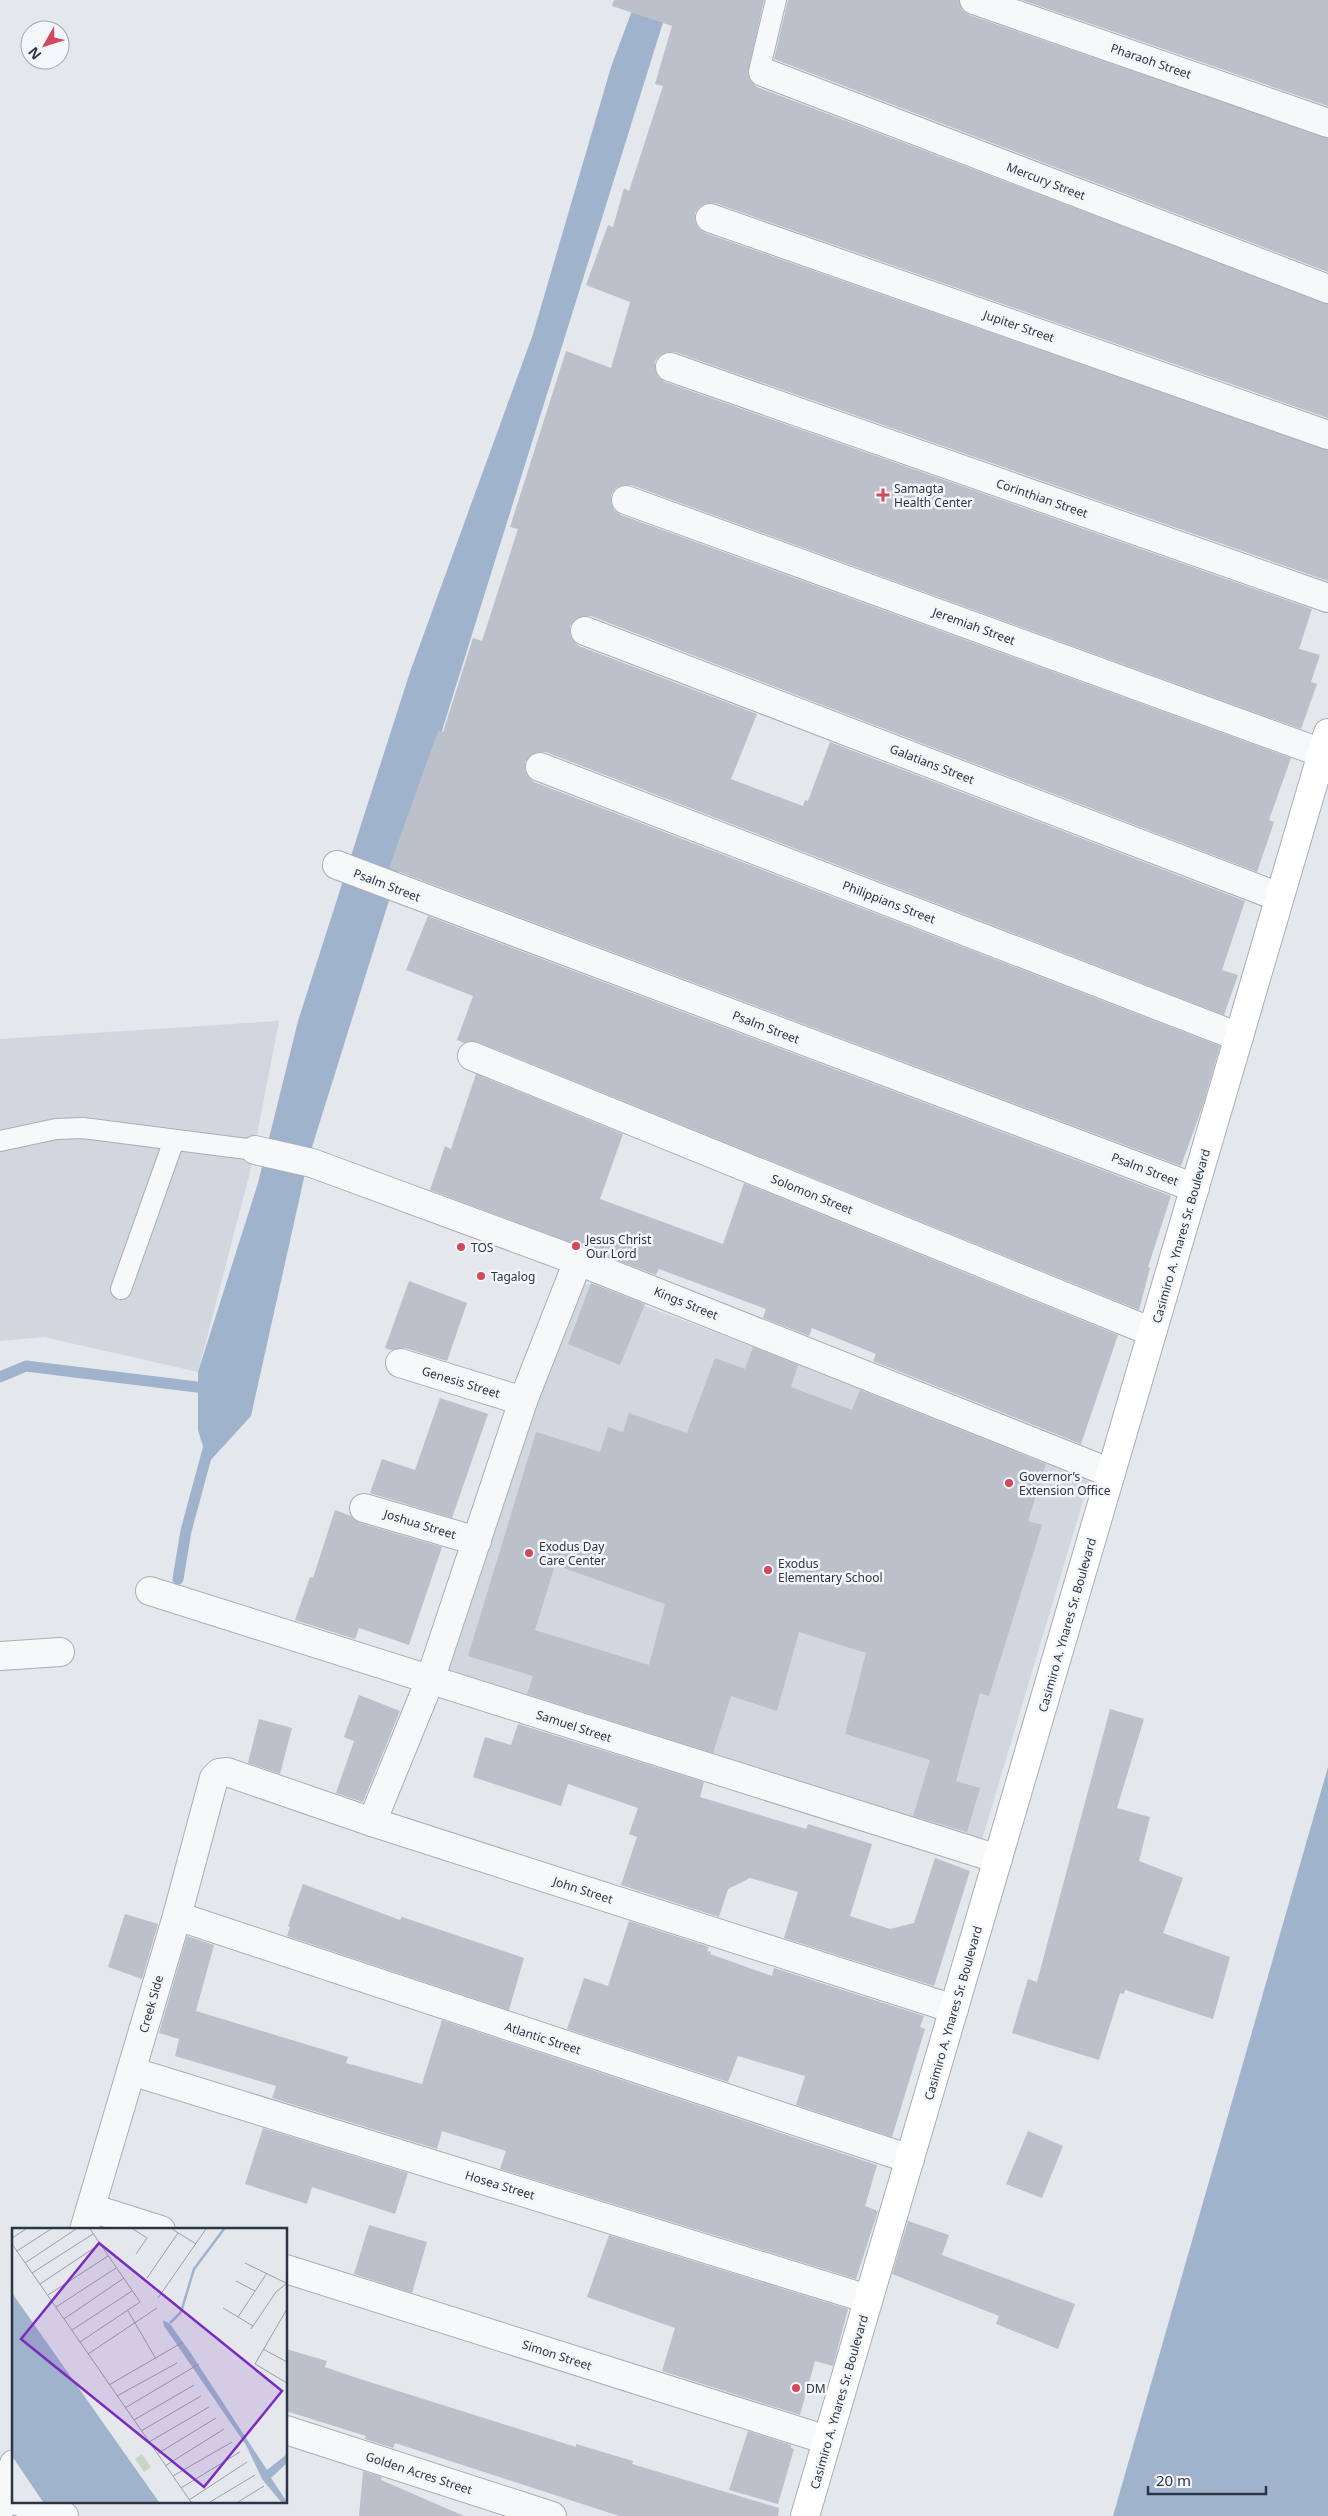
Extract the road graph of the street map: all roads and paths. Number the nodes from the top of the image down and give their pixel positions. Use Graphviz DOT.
graph roads {
  1 [pos="776,0"];
  2 [pos="974,0"];
  3 [pos="764,72"];
  4 [pos="1328,122"];
  5 [pos="710,218"];
  6 [pos="1328,289"];
  7 [pos="670,368"];
  8 [pos="1328,435"];
  9 [pos="626,500"];
  10 [pos="1328,598"];
  11 [pos="585,631"];
  12 [pos="1325,743"];
  13 [pos="540,767"];
  14 [pos="342,867"];
  15 [pos="1280,897"];
  16 [pos="1239,1037"];
  17 [pos="472,1056"];
  18 [pos="174,1140"];
  19 [pos="0,1141"];
  20 [pos="260,1152"];
  21 [pos="1195,1188"];
  22 [pos="578,1260"];
  23 [pos="121,1289"];
  24 [pos="1152,1332"];
  25 [pos="400,1363"];
  26 [pos="523,1401"];
  27 [pos="1111,1473"];
  28 [pos="364,1508"];
  29 [pos="477,1541"];
  30 [pos="150,1591"];
  31 [pos="60,1652"];
  32 [pos="0,1656"];
  33 [pos="430,1680"];
  34 [pos="214,1778"];
  35 [pos="372,1822"];
  36 [pos="998,1859"];
  37 [pos="177,1916"];
  38 [pos="954,2009"];
  39 [pos="131,2071"];
  40 [pos="910,2159"];
  41 [pos="87,2219"];
  42 [pos="148,2228"];
  43 [pos="288,2270"];
  44 [pos="868,2299"];
  45 [pos="288,2431"];
  46 [pos="828,2440"];
  47 [pos="12,2479"];
  48 [pos="9,2502"];
  49 [pos="17,2504"];
  50 [pos="64,2516"];
  51 [pos="552,2516"];
  52 [pos="805,2516"];
  1 -- 3 [label="lane"];
  2 -- 4 [label="street, Pharaoh Street"];
  3 -- 6 [label="street, Mercury Street"];
  5 -- 8 [label="street, Jupiter Street"];
  7 -- 10 [label="street, Corinthian Street"];
  9 -- 12 [label="street, Jeremiah Street"];
  11 -- 15 [label="street, Galatians Street"];
  12 -- 15 [label="main road, Casimiro A. Ynares Sr. Boulevard"];
  13 -- 16 [label="street, Philippians Street"];
  14 -- 21 [label="street, Psalm Street"];
  15 -- 16 [label="main road, Casimiro A. Ynares Sr. Boulevard"];
  16 -- 21 [label="main road, Casimiro A. Ynares Sr. Boulevard"];
  17 -- 24 [label="street, Solomon Street"];
  18 -- 19 [label="lane"];
  18 -- 20 [label="lane"];
  18 -- 23 [label="lane"];
  20 -- 22 [label="street, Kings Street"];
  21 -- 24 [label="main road, Casimiro A. Ynares Sr. Boulevard"];
  22 -- 26 [label="street"];
  22 -- 27 [label="street, Kings Street"];
  24 -- 27 [label="main road, Casimiro A. Ynares Sr. Boulevard"];
  25 -- 26 [label="street, Genesis Street"];
  26 -- 29 [label="street"];
  27 -- 36 [label="main road, Casimiro A. Ynares Sr. Boulevard"];
  28 -- 29 [label="street, Joshua Street"];
  29 -- 33 [label="street"];
  30 -- 33 [label="street, Samuel Street"];
  31 -- 32 [label="street"];
  33 -- 35 [label="street"];
  33 -- 36 [label="street, Samuel Street"];
  34 -- 35 [label="street, John Street"];
  34 -- 37 [label="street, Creek Side"];
  35 -- 38 [label="street, John Street"];
  36 -- 38 [label="main road, Casimiro A. Ynares Sr. Boulevard"];
  37 -- 39 [label="street, Creek Side"];
  37 -- 40 [label="street, Atlantic Street"];
  38 -- 40 [label="main road, Casimiro A. Ynares Sr. Boulevard"];
  39 -- 41 [label="street, Creek Side"];
  39 -- 44 [label="street, Hosea Street"];
  40 -- 44 [label="main road, Casimiro A. Ynares Sr. Boulevard"];
  41 -- 42 [label="street"];
  43 -- 46 [label="street, Simon Street"];
  44 -- 46 [label="main road, Casimiro A. Ynares Sr. Boulevard"];
  45 -- 51 [label="street, Golden Acres Street"];
  46 -- 52 [label="main road, Casimiro A. Ynares Sr. Boulevard"];
  47 -- 48 [label="street"];
  49 -- 50 [label="street"];
}
